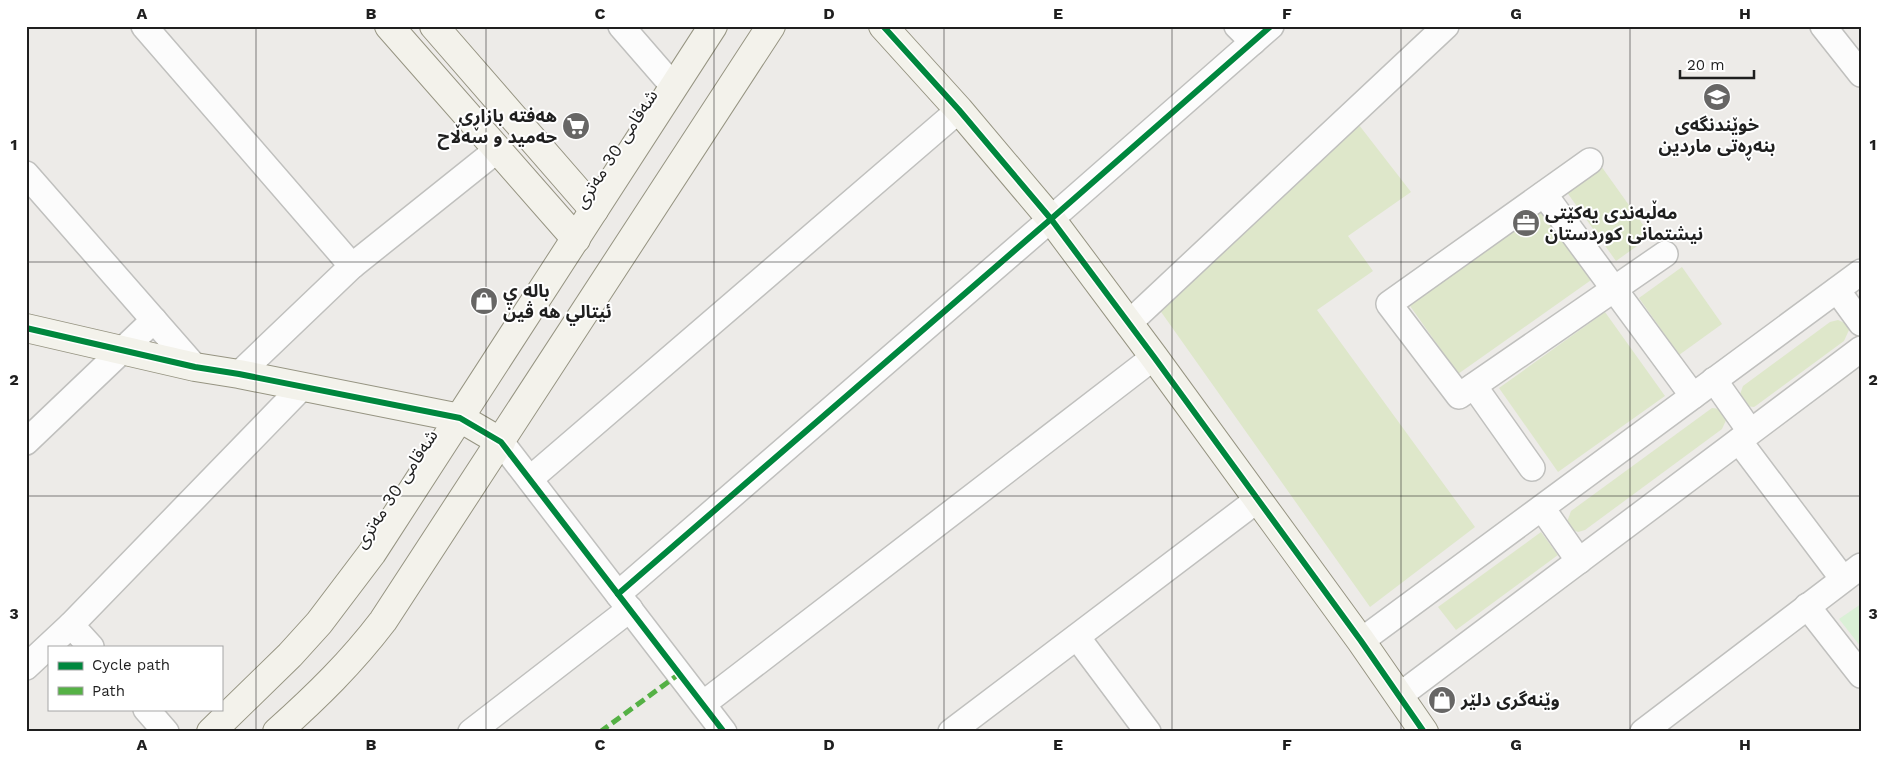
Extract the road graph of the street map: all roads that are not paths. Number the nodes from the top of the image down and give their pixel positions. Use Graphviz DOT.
graph roads {
  1 [pos="144,26"];
  2 [pos="389,26"];
  3 [pos="434,26"];
  4 [pos="621,26"];
  5 [pos="714,26"];
  6 [pos="771,26"];
  7 [pos="883,26"];
  8 [pos="1446,26"];
  9 [pos="1823,26"];
  10 [pos="1253,32"];
  11 [pos="1861,74"];
  12 [pos="674,87"];
  13 [pos="958,110"];
  14 [pos="497,150"];
  15 [pos="1590,161"];
  16 [pos="29,184"];
  17 [pos="1544,194"];
  18 [pos="594,210"];
  19 [pos="1051,219"];
  20 [pos="576,238"];
  21 [pos="1665,254"];
  22 [pos="352,266"];
  23 [pos="1861,272"];
  24 [pos="1614,289"];
  25 [pos="1837,290"];
  26 [pos="154,320"];
  27 [pos="1861,323"];
  28 [pos="1128,324"];
  29 [pos="26,328"];
  30 [pos="1861,348"];
  31 [pos="122,350"];
  32 [pos="1154,357"];
  33 [pos="195,367"];
  34 [pos="239,374"];
  35 [pos="1714,380"];
  36 [pos="1474,386"];
  37 [pos="302,387"];
  38 [pos="1693,396"];
  39 [pos="460,418"];
  40 [pos="1744,436"];
  41 [pos="26,442"];
  42 [pos="502,442"];
  43 [pos="1532,468"];
  44 [pos="530,479"];
  45 [pos="1257,500"];
  46 [pos="1542,508"];
  47 [pos="1580,560"];
  48 [pos="1852,573"];
  49 [pos="624,601"];
  50 [pos="1807,606"];
  51 [pos="71,625"];
  52 [pos="1077,636"];
  53 [pos="1361,641"];
  54 [pos="90,646"];
  55 [pos="26,666"];
  56 [pos="1861,675"];
  57 [pos="1399,696"];
  58 [pos="703,704"];
  59 [pos="147,710"];
  60 [pos="1650,730"];
  61 [pos="166,732"];
  62 [pos="211,732"];
  63 [pos="278,732"];
  64 [pos="471,732"];
  65 [pos="724,732"];
  66 [pos="951,732"];
  67 [pos="1148,732"];
  68 [pos="1424,732"];
  1 -- 22 [label="street"];
  2 -- 14 [label="main road"];
  3 -- 18 [label="main road"];
  4 -- 12 [label="street"];
  5 -- 12 [label="main road, شەقامی 30 مەتری"];
  6 -- 42 [label="main road"];
  7 -- 13 [label="main road"];
  8 -- 28 [label="street"];
  9 -- 11 [label="street"];
  10 -- 19 [label="street"];
  12 -- 18 [label="main road, شەقامی 30 مەتری"];
  13 -- 19 [label="main road"];
  13 -- 44 [label="street"];
  14 -- 20 [label="main road"];
  14 -- 22 [label="street"];
  15 -- 17 [label="street"];
  16 -- 26 [label="street"];
  17 -- 24 [label="street"];
  17 -- 36 [label="street"];
  18 -- 20 [label="main road, شەقامی 30 مەتری"];
  19 -- 28 [label="main road"];
  19 -- 49 [label="street"];
  20 -- 39 [label="main road, شەقامی 30 مەتری"];
  21 -- 24 [label="street"];
  22 -- 34 [label="street"];
  23 -- 25 [label="street"];
  24 -- 36 [label="street"];
  24 -- 38 [label="street"];
  25 -- 27 [label="street"];
  25 -- 35 [label="street"];
  26 -- 31 [label="street"];
  26 -- 33 [label="street"];
  28 -- 32 [label="main road"];
  29 -- 31 [label="main road"];
  30 -- 40 [label="street"];
  31 -- 33 [label="main road"];
  31 -- 41 [label="street"];
  32 -- 45 [label="main road"];
  32 -- 58 [label="street"];
  33 -- 34 [label="main road"];
  34 -- 37 [label="main road"];
  35 -- 38 [label="street"];
  35 -- 40 [label="street"];
  36 -- 43 [label="street"];
  37 -- 39 [label="main road"];
  37 -- 51 [label="street"];
  38 -- 46 [label="street"];
  39 -- 42 [label="main road"];
  39 -- 62 [label="main road, شەقامی 30 مەتری"];
  40 -- 47 [label="street"];
  40 -- 48 [label="street"];
  42 -- 44 [label="street"];
  42 -- 63 [label="main road"];
  44 -- 49 [label="street"];
  45 -- 52 [label="street"];
  45 -- 53 [label="main road"];
  46 -- 47 [label="street"];
  46 -- 53 [label="street"];
  47 -- 57 [label="street"];
  48 -- 50 [label="street"];
  49 -- 58 [label="street"];
  49 -- 64 [label="street"];
  50 -- 56 [label="street"];
  50 -- 60 [label="street"];
  51 -- 54 [label="street"];
  51 -- 55 [label="street"];
  52 -- 66 [label="street"];
  52 -- 67 [label="street"];
  53 -- 57 [label="main road"];
  57 -- 68 [label="main road"];
  58 -- 65 [label="street"];
  59 -- 61 [label="street"];
}
